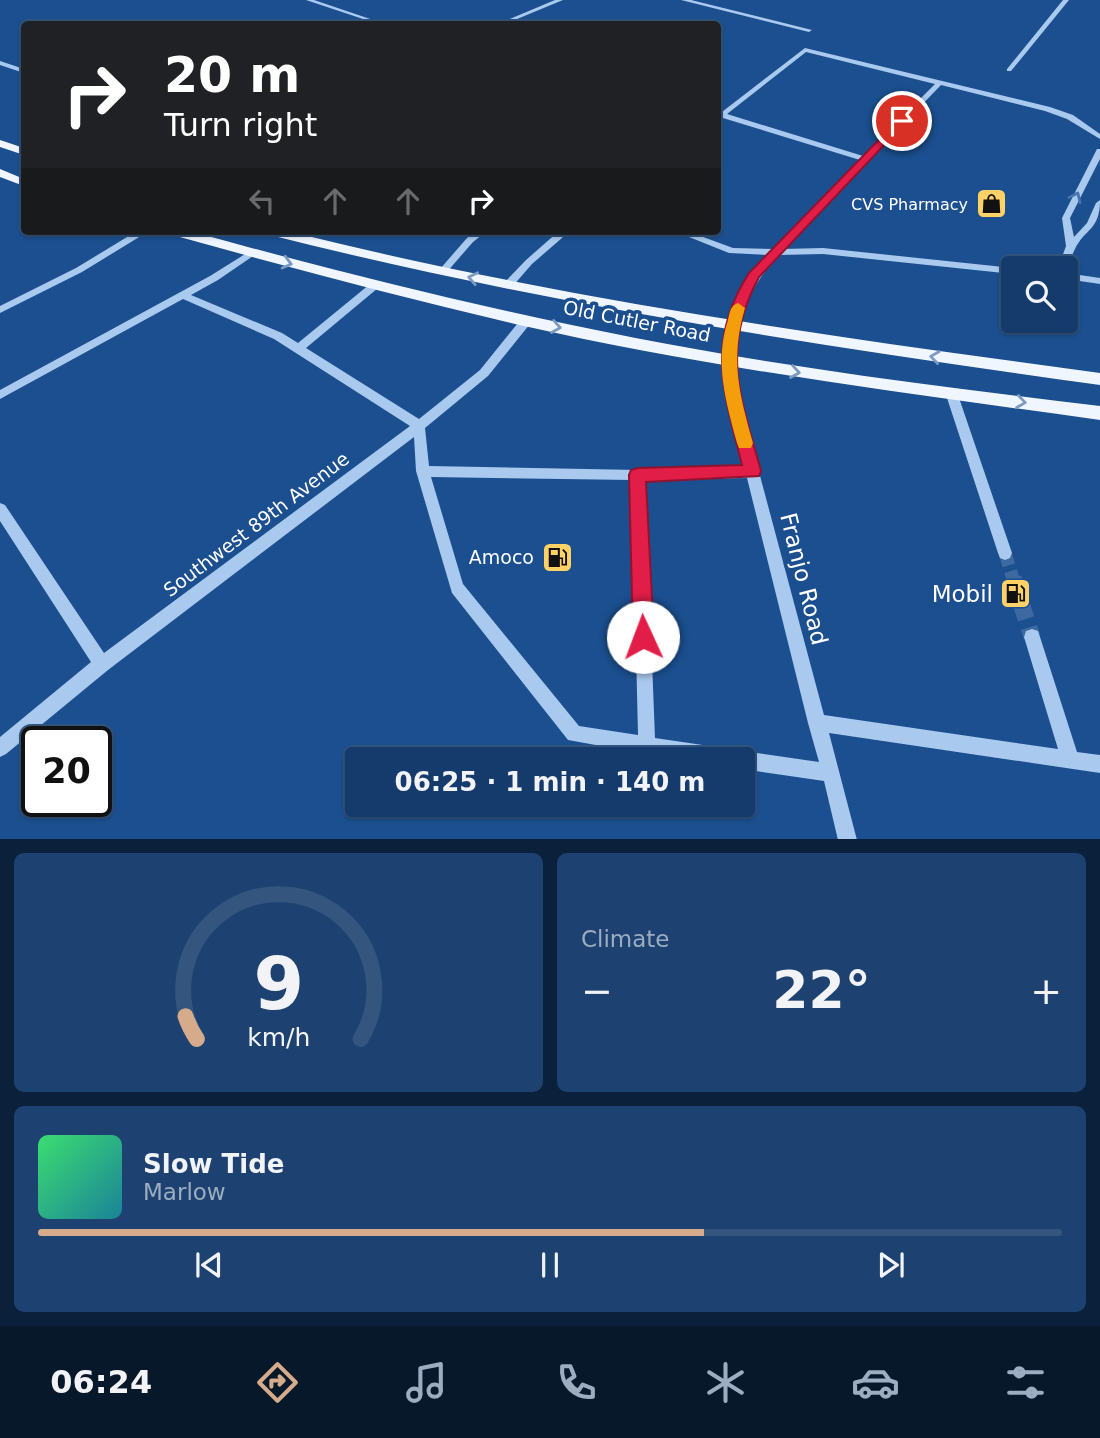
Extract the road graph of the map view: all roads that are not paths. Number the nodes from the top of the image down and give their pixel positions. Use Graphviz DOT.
graph roads {
  1 [pos="309,0"];
  2 [pos="560,0"];
  3 [pos="684,0"];
  4 [pos="1066,0"];
  5 [pos="373,21"];
  6 [pos="508,21"];
  7 [pos="809,30"];
  8 [pos="0,63"];
  9 [pos="21,70"];
  10 [pos="1009,70"];
  11 [pos="940,82"];
  12 [pos="721,115"];
  13 [pos="721,116"];
  14 [pos="1100,137"];
  15 [pos="0,143"];
  16 [pos="21,151"];
  17 [pos="1100,151"];
  18 [pos="864,159"];
  19 [pos="3,176"];
  20 [pos="21,182"];
  21 [pos="1100,203"];
  22 [pos="137,235"];
  23 [pos="187,235"];
  24 [pos="289,235"];
  25 [pos="477,235"];
  26 [pos="560,235"];
  27 [pos="690,235"];
  28 [pos="1071,246"];
  29 [pos="775,252"];
  30 [pos="250,254"];
  31 [pos="1067,256"];
  32 [pos="1001,270"];
  33 [pos="443,271"];
  34 [pos="1078,278"];
  35 [pos="1100,281"];
  36 [pos="508,285"];
  37 [pos="374,286"];
  38 [pos="183,295"];
  39 [pos="0,310"];
  40 [pos="526,321"];
  41 [pos="732,328"];
  42 [pos="298,349"];
  43 [pos="728,361"];
  44 [pos="1100,379"];
  45 [pos="951,392"];
  46 [pos="0,395"];
  47 [pos="1100,413"];
  48 [pos="419,425"];
  49 [pos="423,471"];
  50 [pos="753,471"];
  51 [pos="638,475"];
  52 [pos="0,509"];
  53 [pos="1005,553"];
  54 [pos="1032,637"];
  55 [pos="103,664"];
  56 [pos="817,723"];
  57 [pos="647,746"];
  58 [pos="654,747"];
  59 [pos="0,748"];
  60 [pos="1070,759"];
  61 [pos="755,762"];
  62 [pos="1100,764"];
  63 [pos="830,774"];
  64 [pos="848,839"];
  1 -- 5 [label="street"];
  2 -- 6 [label="street"];
  3 -- 7 [label="street"];
  4 -- 10 [label="street"];
  8 -- 9 [label="street"];
  11 -- 12 [label="street"];
  11 -- 14 [label="street"];
  11 -- 18 [label="street, Franjo Road"];
  13 -- 18 [label="street"];
  15 -- 16 [label="main road"];
  28 -- 17 [label="street, one-way"];
  18 -- 29 [label="street, Franjo Road"];
  19 -- 20 [label="main road"];
  21 -- 28 [label="street"];
  22 -- 39 [label="street"];
  23 -- 30 [label="main road, Old Cutler Road"];
  24 -- 33 [label="main road, Old Cutler Road"];
  25 -- 33 [label="street"];
  26 -- 36 [label="street"];
  27 -- 29 [label="street"];
  28 -- 31 [label="street"];
  29 -- 32 [label="street"];
  29 -- 41 [label="street, Franjo Road"];
  30 -- 37 [label="main road, Old Cutler Road, one-way"];
  30 -- 38 [label="street"];
  36 -- 33 [label="main road, Old Cutler Road, one-way"];
  34 -- 35 [label="street"];
  36 -- 41 [label="main road, Old Cutler Road"];
  37 -- 40 [label="main road, Old Cutler Road"];
  37 -- 42 [label="street"];
  38 -- 42 [label="street"];
  38 -- 46 [label="street"];
  40 -- 43 [label="main road, Old Cutler Road, one-way"];
  40 -- 48 [label="street, Southwest 89th Avenue"];
  41 -- 43 [label="street, Franjo Road"];
  44 -- 41 [label="main road, Old Cutler Road, one-way"];
  42 -- 48 [label="street"];
  43 -- 45 [label="main road, Old Cutler Road, one-way"];
  43 -- 50 [label="street, Franjo Road"];
  45 -- 47 [label="main road, Old Cutler Road, one-way"];
  45 -- 53 [label="street"];
  48 -- 49 [label="street"];
  48 -- 55 [label="street, Southwest 89th Avenue"];
  49 -- 51 [label="street"];
  49 -- 57 [label="street"];
  50 -- 51 [label="street"];
  50 -- 56 [label="street, Franjo Road"];
  51 -- 57 [label="street"];
  52 -- 55 [label="street"];
  54 -- 60 [label="street"];
  55 -- 59 [label="street, Southwest 89th Avenue"];
  56 -- 60 [label="street"];
  56 -- 63 [label="street, Franjo Road"];
  57 -- 58 [label="street"];
  60 -- 62 [label="street"];
  61 -- 63 [label="street"];
  63 -- 64 [label="street, Franjo Road"];
}
